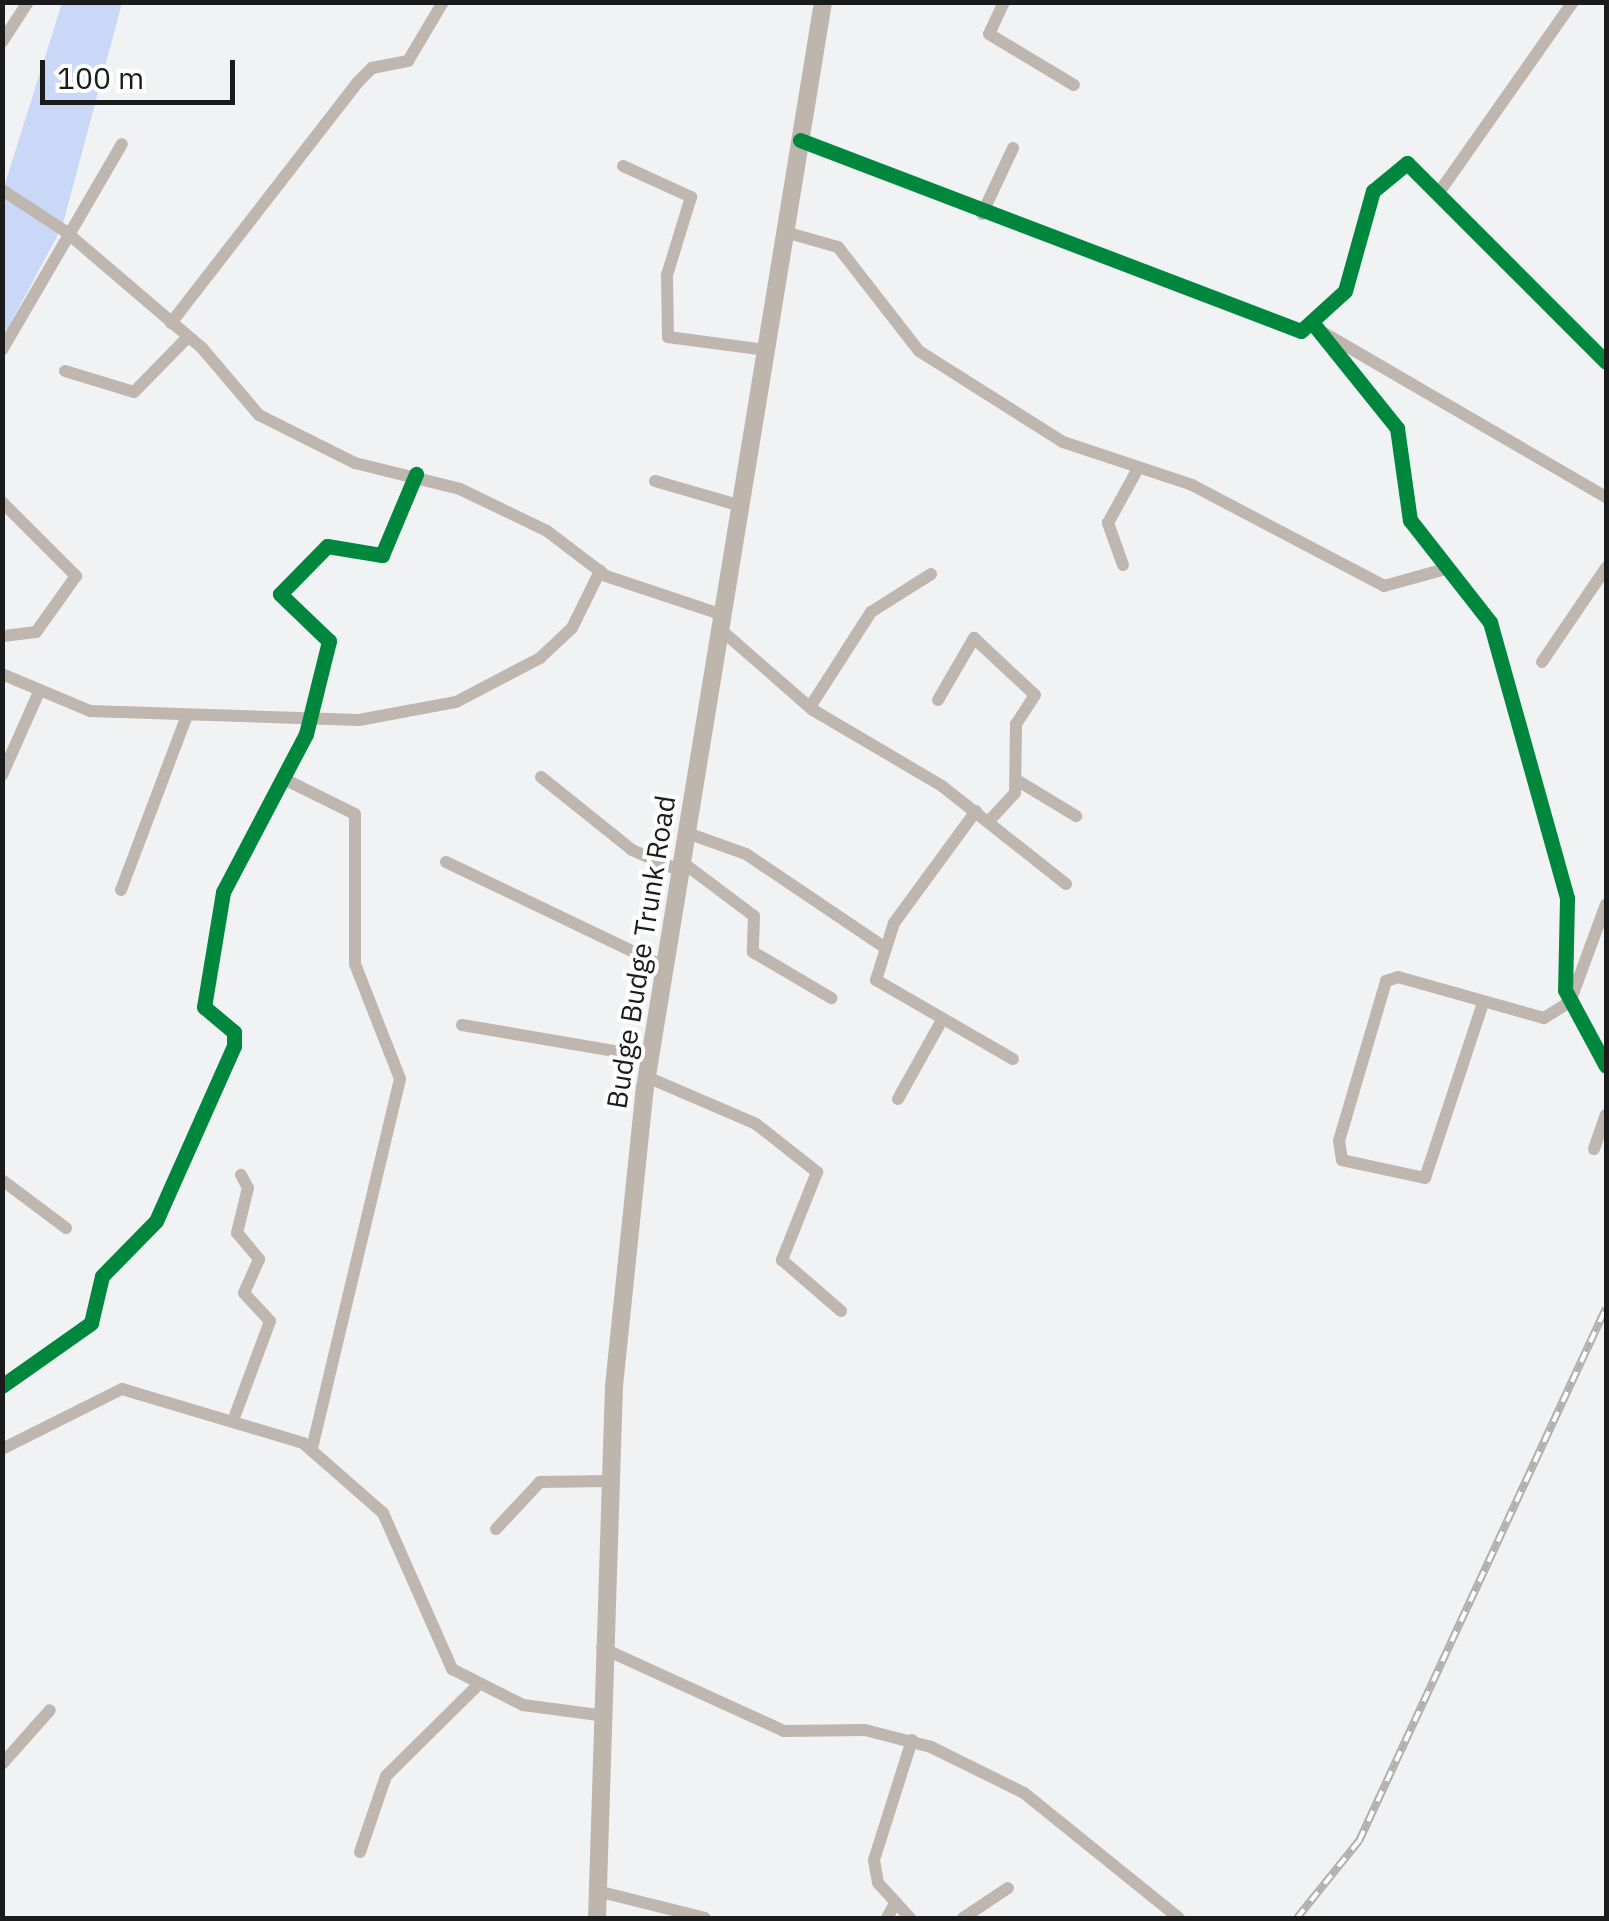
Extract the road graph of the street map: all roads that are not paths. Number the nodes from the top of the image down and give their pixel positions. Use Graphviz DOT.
graph roads {
  1 [pos="28,2"];
  2 [pos="443,2"];
  3 [pos="823,2"];
  4 [pos="1004,2"];
  5 [pos="1573,2"];
  6 [pos="2,42"];
  7 [pos="1074,86"];
  8 [pos="800,140"];
  9 [pos="122,144"];
  10 [pos="1013,148"];
  11 [pos="623,166"];
  12 [pos="4,191"];
  13 [pos="1440,191"];
  14 [pos="982,214"];
  15 [pos="62,228"];
  16 [pos="786,232"];
  17 [pos="171,323"];
  18 [pos="1317,328"];
  19 [pos="188,337"];
  20 [pos="2,350"];
  21 [pos="766,350"];
  22 [pos="1606,362"];
  23 [pos="65,371"];
  24 [pos="1136,472"];
  25 [pos="416,474"];
  26 [pos="655,481"];
  27 [pos="1606,497"];
  28 [pos="2,502"];
  29 [pos="741,506"];
  30 [pos="1123,564"];
  31 [pos="1449,568"];
  32 [pos="1606,568"];
  33 [pos="600,571"];
  34 [pos="931,574"];
  35 [pos="722,622"];
  36 [pos="2,636"];
  37 [pos="1542,662"];
  38 [pos="2,674"];
  39 [pos="38,694"];
  40 [pos="938,700"];
  41 [pos="810,707"];
  42 [pos="186,718"];
  43 [pos="310,722"];
  44 [pos="2,774"];
  45 [pos="282,778"];
  46 [pos="541,778"];
  47 [pos="1018,781"];
  48 [pos="976,811"];
  49 [pos="1076,816"];
  50 [pos="990,820"];
  51 [pos="687,833"];
  52 [pos="446,862"];
  53 [pos="682,866"];
  54 [pos="1066,884"];
  55 [pos="121,890"];
  56 [pos="1606,904"];
  57 [pos="884,947"];
  58 [pos="665,967"];
  59 [pos="831,998"];
  60 [pos="1570,1002"];
  61 [pos="1483,1004"];
  62 [pos="942,1020"];
  63 [pos="462,1025"];
  64 [pos="650,1057"];
  65 [pos="1013,1059"];
  66 [pos="1606,1066"];
  67 [pos="647,1077"];
  68 [pos="898,1099"];
  69 [pos="1606,1115"];
  70 [pos="1594,1148"];
  71 [pos="241,1175"];
  72 [pos="2,1180"];
  73 [pos="66,1228"];
  74 [pos="841,1311"];
  75 [pos="2,1386"];
  76 [pos="234,1418"];
  77 [pos="2,1448"];
  78 [pos="312,1448"];
  79 [pos="610,1482"];
  80 [pos="496,1529"];
  81 [pos="602,1648"];
  82 [pos="477,1686"];
  83 [pos="50,1710"];
  84 [pos="598,1715"];
  85 [pos="912,1740"];
  86 [pos="2,1764"];
  87 [pos="360,1852"];
  88 [pos="1008,1888"];
  89 [pos="597,1892"];
  90 [pos="896,1902"];
  91 [pos="1162,1913"];
  92 [pos="597,1918"];
  93 [pos="705,1918"];
  94 [pos="886,1918"];
  95 [pos="910,1918"];
  96 [pos="963,1918"];
  97 [pos="1179,1918"];
  1 -- 6 [label="street"];
  2 -- 17 [label="street"];
  3 -- 8 [label="main road, Budge Budge Trunk Road"];
  4 -- 7 [label="street"];
  5 -- 13 [label="street"];
  8 -- 14 [label="street"];
  8 -- 16 [label="main road, Budge Budge Trunk Road"];
  9 -- 15 [label="street"];
  10 -- 14 [label="street"];
  11 -- 21 [label="street"];
  12 -- 15 [label="street"];
  13 -- 18 [label="street"];
  13 -- 22 [label="street"];
  14 -- 18 [label="street"];
  15 -- 17 [label="street"];
  15 -- 20 [label="street"];
  16 -- 21 [label="main road, Budge Budge Trunk Road"];
  16 -- 24 [label="street"];
  17 -- 19 [label="street"];
  18 -- 27 [label="street"];
  18 -- 31 [label="street"];
  19 -- 23 [label="street"];
  19 -- 25 [label="street"];
  21 -- 29 [label="main road, Budge Budge Trunk Road"];
  24 -- 30 [label="street"];
  24 -- 31 [label="street"];
  25 -- 33 [label="street"];
  25 -- 43 [label="street"];
  26 -- 29 [label="street"];
  28 -- 36 [label="street"];
  29 -- 35 [label="main road, Budge Budge Trunk Road"];
  31 -- 60 [label="street"];
  32 -- 37 [label="street"];
  33 -- 35 [label="street"];
  33 -- 43 [label="street"];
  34 -- 41 [label="street"];
  35 -- 41 [label="street"];
  35 -- 51 [label="main road, Budge Budge Trunk Road"];
  38 -- 39 [label="street"];
  39 -- 42 [label="street"];
  39 -- 44 [label="street"];
  40 -- 47 [label="street"];
  41 -- 48 [label="street"];
  42 -- 43 [label="street"];
  42 -- 55 [label="street"];
  43 -- 45 [label="street"];
  45 -- 75 [label="street"];
  45 -- 78 [label="street"];
  46 -- 53 [label="street"];
  47 -- 49 [label="street"];
  47 -- 50 [label="street"];
  48 -- 50 [label="street"];
  48 -- 57 [label="street"];
  50 -- 54 [label="street"];
  51 -- 53 [label="main road, Budge Budge Trunk Road"];
  51 -- 57 [label="street"];
  52 -- 58 [label="street"];
  53 -- 58 [label="main road, Budge Budge Trunk Road"];
  53 -- 59 [label="street"];
  56 -- 60 [label="street"];
  57 -- 62 [label="street"];
  58 -- 64 [label="main road, Budge Budge Trunk Road"];
  60 -- 61 [label="street"];
  60 -- 66 [label="street"];
  61 -- 61 [label="street"];
  62 -- 65 [label="street"];
  62 -- 68 [label="street"];
  63 -- 64 [label="street"];
  64 -- 67 [label="main road, Budge Budge Trunk Road"];
  67 -- 74 [label="street"];
  67 -- 79 [label="main road, Budge Budge Trunk Road"];
  69 -- 70 [label="street"];
  71 -- 76 [label="street"];
  72 -- 73 [label="street"];
  76 -- 77 [label="street"];
  76 -- 78 [label="street"];
  78 -- 82 [label="street"];
  79 -- 80 [label="street"];
  79 -- 81 [label="main road, Budge Budge Trunk Road"];
  81 -- 84 [label="main road, Budge Budge Trunk Road"];
  81 -- 85 [label="street"];
  82 -- 84 [label="street"];
  82 -- 87 [label="street"];
  83 -- 86 [label="street"];
  84 -- 89 [label="main road, Budge Budge Trunk Road"];
  85 -- 90 [label="street"];
  85 -- 91 [label="street"];
  88 -- 96 [label="street"];
  89 -- 92 [label="main road, Budge Budge Trunk Road"];
  89 -- 93 [label="street"];
  90 -- 94 [label="street"];
  90 -- 95 [label="street"];
  91 -- 97 [label="street"];
}
